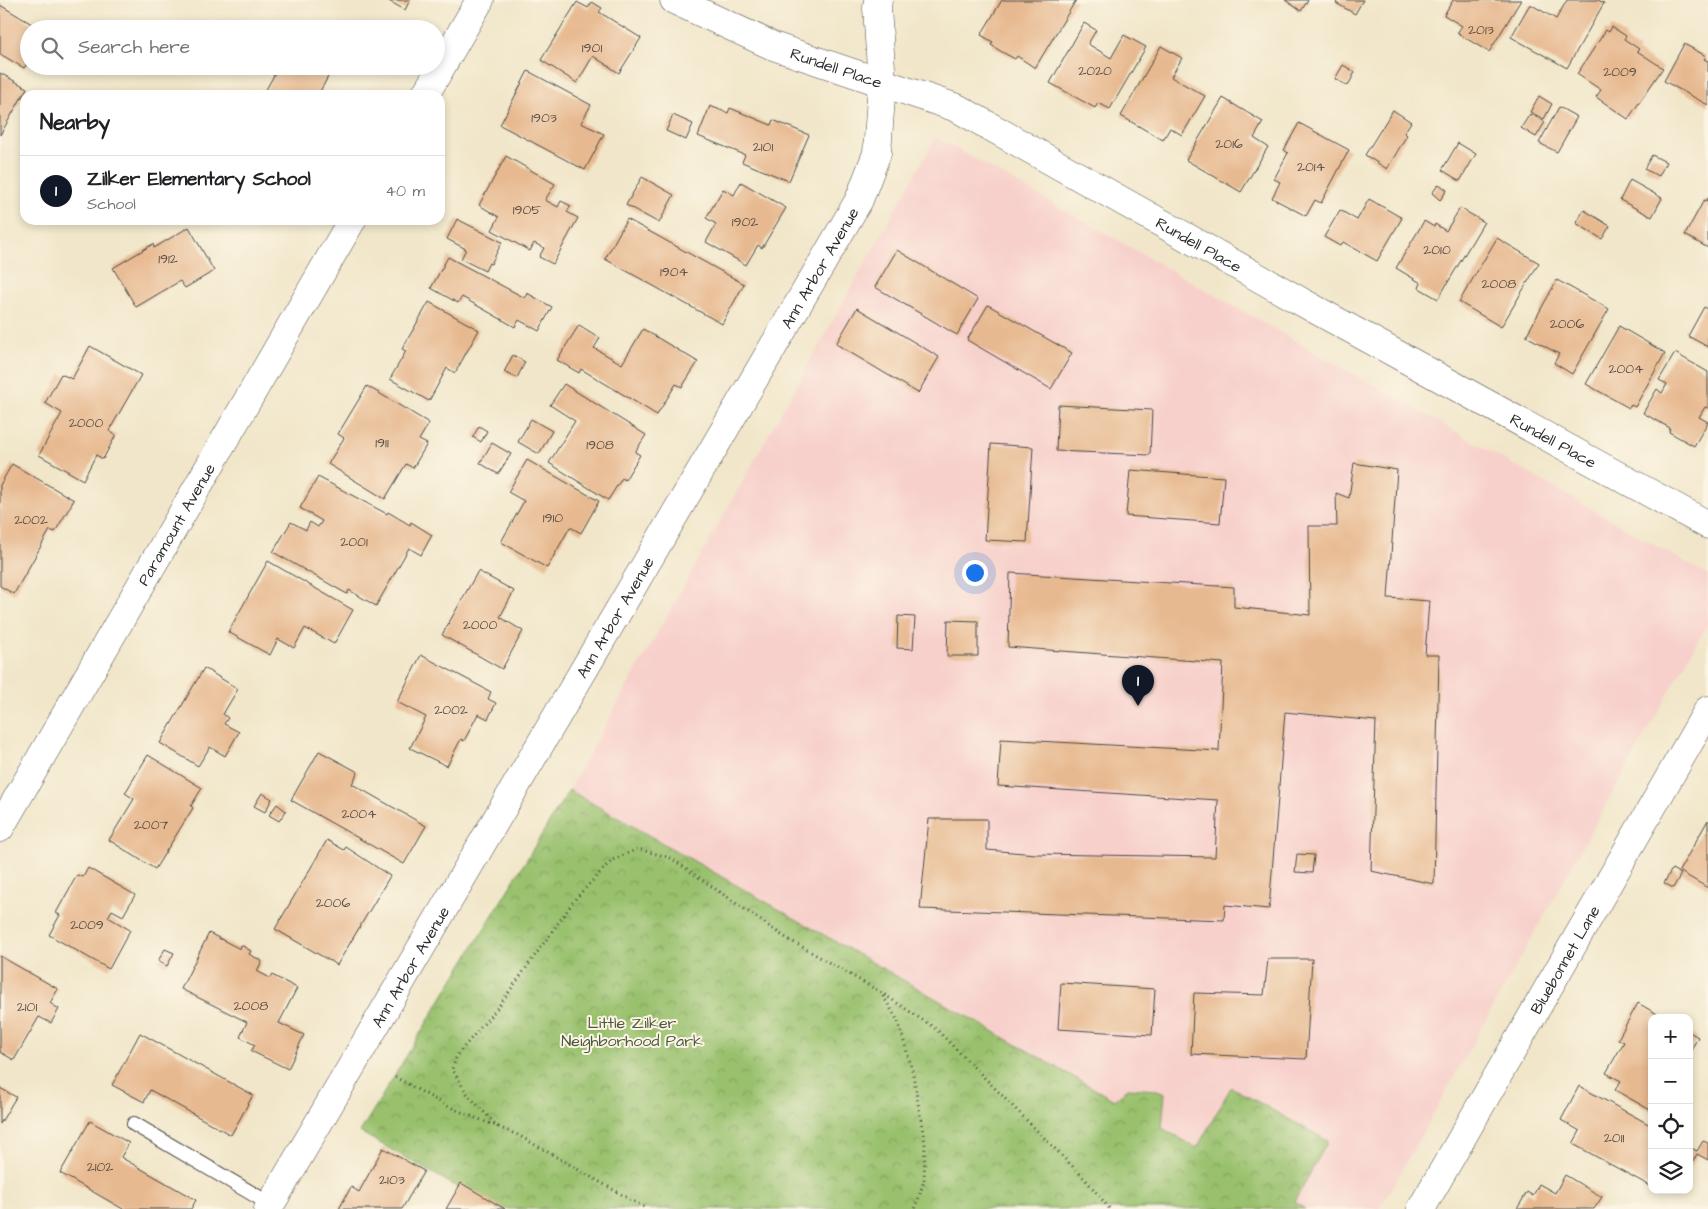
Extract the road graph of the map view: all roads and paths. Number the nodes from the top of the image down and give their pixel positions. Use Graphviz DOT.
graph roads {
  1 [pos="480,0"];
  2 [pos="674,0"];
  3 [pos="878,0"];
  4 [pos="445,60"];
  5 [pos="437,75"];
  6 [pos="882,82"];
  7 [pos="428,90"];
  8 [pos="349,225"];
  9 [pos="1708,526"];
  10 [pos="1708,710"];
  11 [pos="1701,738"];
  12 [pos="0,828"];
  13 [pos="882,993"];
  14 [pos="395,1077"];
  15 [pos="134,1124"];
  16 [pos="498,1127"];
  17 [pos="269,1207"];
  18 [pos="647,1209"];
  19 [pos="915,1209"];
  20 [pos="1110,1209"];
  21 [pos="1421,1209"];
  1 -- 4 [label="street"];
  2 -- 6 [label="street, Rundell Place"];
  3 -- 6 [label="street, Ann Arbor Avenue"];
  5 -- 7 [label="street"];
  6 -- 9 [label="street, Rundell Place"];
  6 -- 17 [label="street, Ann Arbor Avenue"];
  8 -- 12 [label="street, Paramount Avenue"];
  10 -- 11 [label="street, Bluebonnet Lane"];
  11 -- 21 [label="street, Bluebonnet Lane"];
  13 -- 16 [label="path"];
  13 -- 19 [label="path"];
  13 -- 20 [label="path"];
  14 -- 16 [label="path"];
  15 -- 17 [label="lane"];
  16 -- 18 [label="path"];
}
